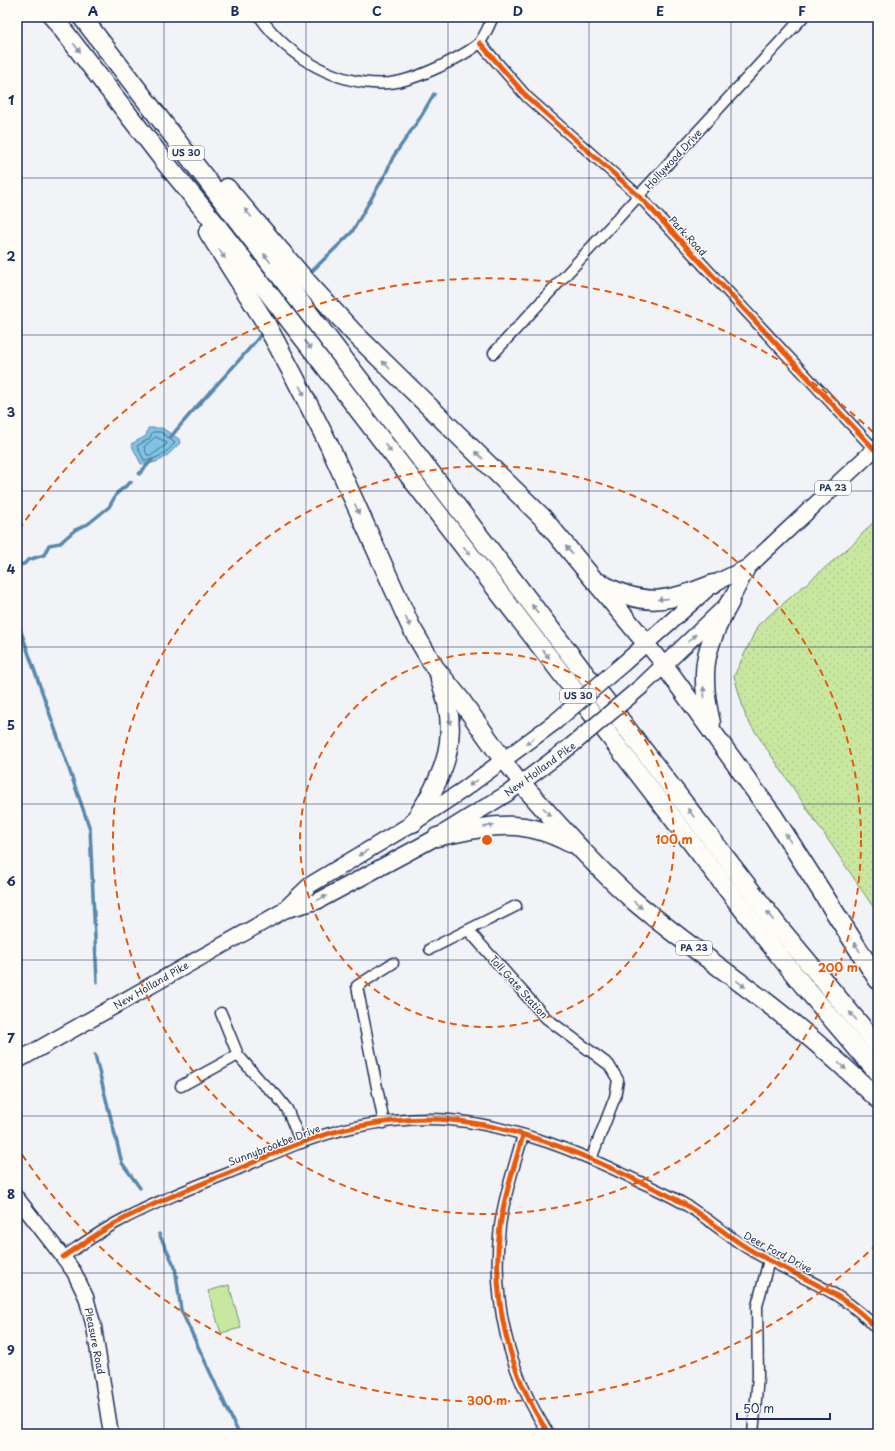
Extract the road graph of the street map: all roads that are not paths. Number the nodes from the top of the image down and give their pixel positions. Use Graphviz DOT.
graph roads {
  1 [pos="53,17"];
  2 [pos="83,17"];
  3 [pos="260,17"];
  4 [pos="493,17"];
  5 [pos="804,17"];
  6 [pos="480,43"];
  7 [pos="164,161"];
  8 [pos="639,196"];
  9 [pos="494,353"];
  10 [pos="876,448"];
  11 [pos="748,567"];
  12 [pos="594,580"];
  13 [pos="713,584"];
  14 [pos="730,602"];
  15 [pos="646,643"];
  16 [pos="664,665"];
  17 [pos="435,668"];
  18 [pos="712,730"];
  19 [pos="504,760"];
  20 [pos="521,783"];
  21 [pos="413,823"];
  22 [pos="437,837"];
  23 [pos="578,847"];
  24 [pos="516,906"];
  25 [pos="285,910"];
  26 [pos="468,930"];
  27 [pos="430,949"];
  28 [pos="393,963"];
  29 [pos="878,980"];
  30 [pos="221,1013"];
  31 [pos="878,1046"];
  32 [pos="238,1055"];
  33 [pos="17,1061"];
  34 [pos="878,1073"];
  35 [pos="181,1086"];
  36 [pos="878,1099"];
  37 [pos="384,1123"];
  38 [pos="523,1135"];
  39 [pos="301,1143"];
  40 [pos="591,1159"];
  41 [pos="665,1194"];
  42 [pos="17,1198"];
  43 [pos="63,1257"];
  44 [pos="769,1260"];
  45 [pos="878,1330"];
  46 [pos="111,1434"];
  47 [pos="549,1434"];
  48 [pos="753,1434"];
  1 -- 7 [label="highway, US 30, one-way"];
  12 -- 2 [label="highway, one-way"];
  31 -- 2 [label="highway, US 30, one-way"];
  3 -- 6 [label="street"];
  4 -- 6 [label="street"];
  5 -- 8 [label="street, Hollywood Drive"];
  6 -- 8 [label="street, Park Road"];
  7 -- 17 [label="highway, one-way"];
  7 -- 34 [label="highway, US 30, one-way"];
  8 -- 9 [label="street, Hollywood Drive"];
  8 -- 10 [label="street, Park Road"];
  10 -- 11 [label="main road, New Holland Pike / PA 23"];
  11 -- 13 [label="main road, New Holland Pike / PA 23"];
  11 -- 14 [label="main road, New Holland Pike / PA 23"];
  13 -- 12 [label="highway, one-way"];
  12 -- 15 [label="highway"];
  13 -- 15 [label="main road, New Holland Pike / PA 23"];
  16 -- 14 [label="main road, New Holland Pike, one-way"];
  18 -- 14 [label="highway, PA 23, one-way"];
  15 -- 16 [label="main road"];
  15 -- 19 [label="main road, New Holland Pike / PA 23, one-way, bridge"];
  16 -- 18 [label="highway"];
  16 -- 20 [label="main road, New Holland Pike, bridge"];
  17 -- 19 [label="highway"];
  17 -- 21 [label="highway, one-way"];
  29 -- 18 [label="highway, PA 23, one-way"];
  19 -- 20 [label="main road, PA 23"];
  19 -- 21 [label="main road, New Holland Pike, one-way"];
  20 -- 22 [label="main road, New Holland Pike"];
  20 -- 23 [label="highway, PA 23, one-way"];
  21 -- 25 [label="main road, New Holland Pike, one-way"];
  22 -- 23 [label="highway, one-way"];
  25 -- 22 [label="main road, New Holland Pike, one-way"];
  23 -- 36 [label="highway, PA 23, one-way"];
  24 -- 26 [label="street"];
  25 -- 33 [label="main road, New Holland Pike"];
  26 -- 27 [label="street"];
  26 -- 40 [label="street, Toll Gate Station"];
  28 -- 37 [label="street"];
  30 -- 32 [label="street"];
  32 -- 35 [label="street"];
  32 -- 39 [label="street"];
  37 -- 38 [label="street, Sunnybrookbe Drive"];
  37 -- 39 [label="street, Sunnybrookbe Drive"];
  38 -- 40 [label="street, Sunnybrookbe Drive"];
  38 -- 47 [label="street"];
  39 -- 43 [label="street, Sunnybrookbe Drive"];
  40 -- 41 [label="street, Sunnybrookbe Drive"];
  41 -- 44 [label="street, Deer Ford Drive"];
  42 -- 43 [label="street, Pleasure Road"];
  43 -- 46 [label="street, Pleasure Road"];
  44 -- 45 [label="street, Deer Ford Drive"];
  44 -- 48 [label="street, Deer Ford Drive"];
}
